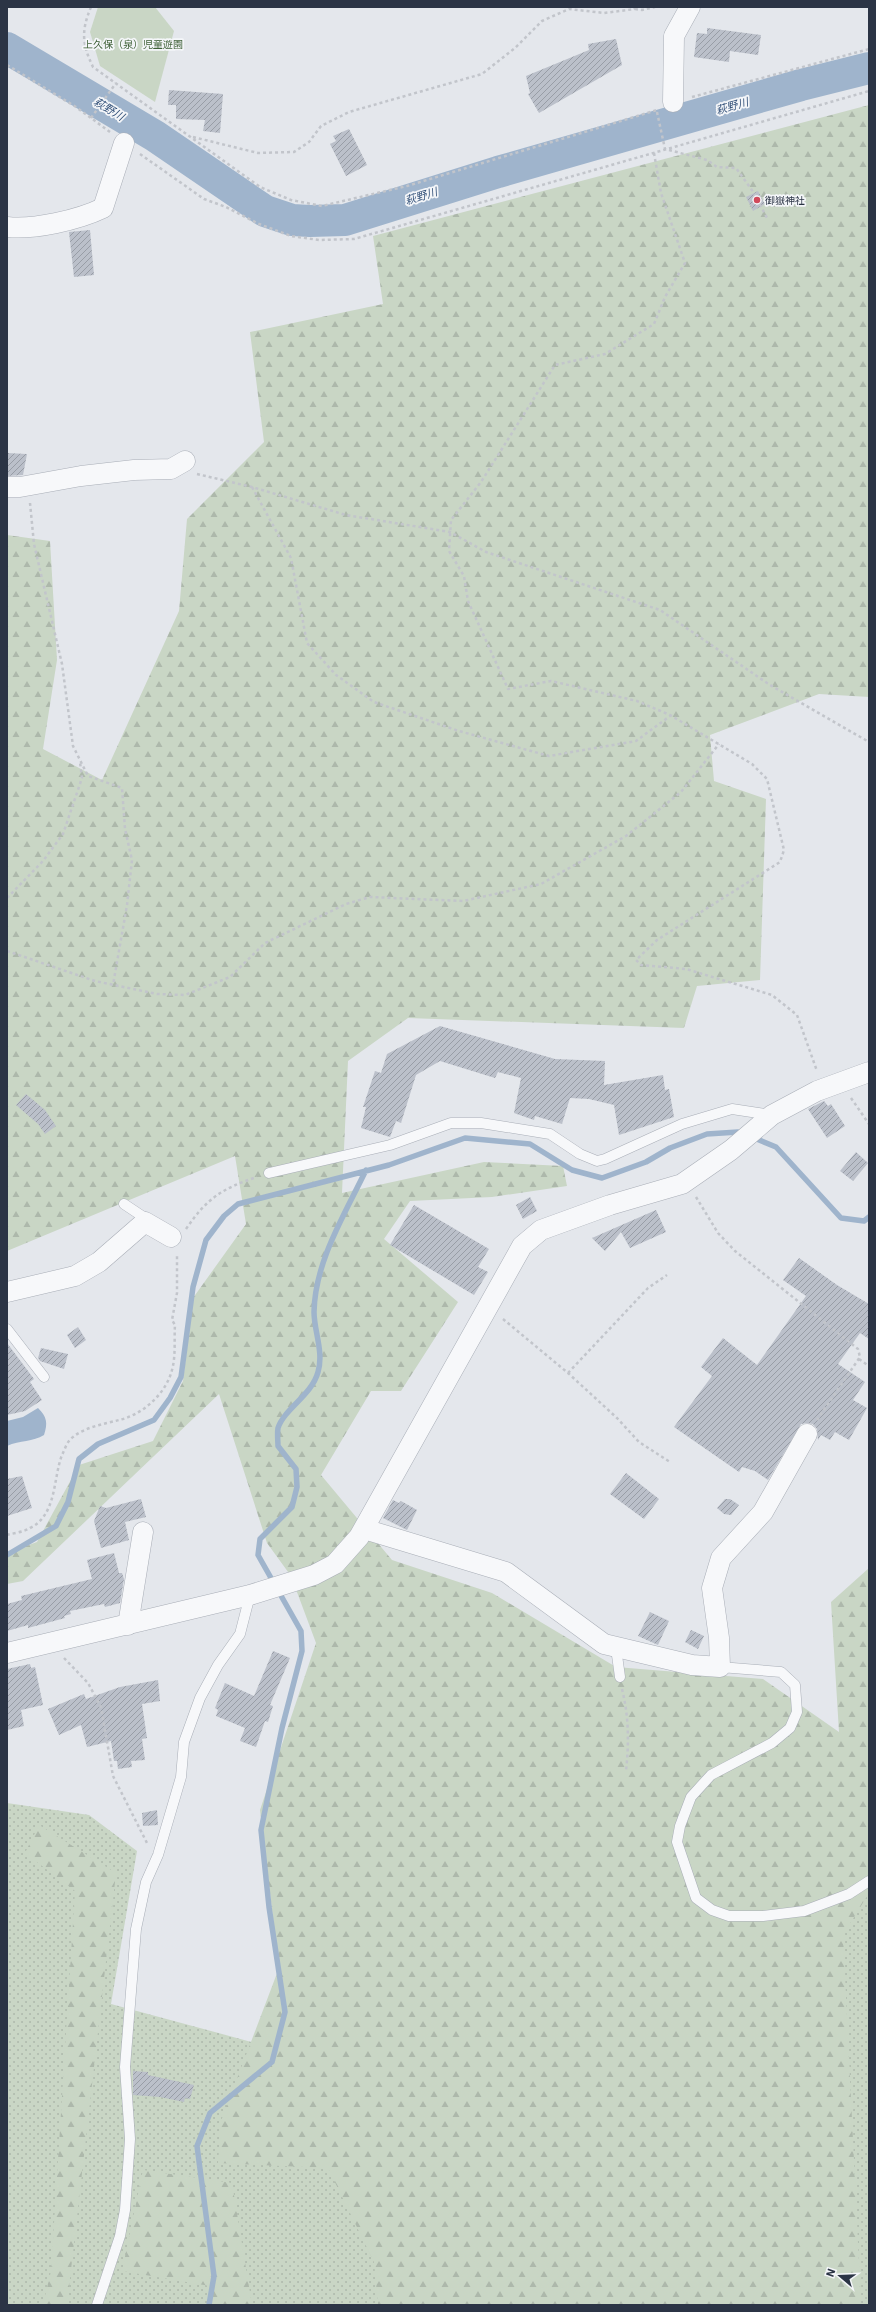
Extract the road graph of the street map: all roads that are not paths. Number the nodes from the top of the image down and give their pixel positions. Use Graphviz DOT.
graph roads {
  1 [pos="690,7"];
  2 [pos="665,107"];
  3 [pos="124,143"];
  4 [pos="7,227"];
  5 [pos="178,465"];
  6 [pos="7,487"];
  7 [pos="869,1072"];
  8 [pos="765,1121"];
  9 [pos="269,1173"];
  10 [pos="124,1204"];
  11 [pos="162,1234"];
  12 [pos="7,1292"];
  13 [pos="7,1328"];
  14 [pos="44,1377"];
  15 [pos="807,1434"];
  16 [pos="364,1528"];
  17 [pos="143,1532"];
  18 [pos="254,1594"];
  19 [pos="128,1625"];
  20 [pos="616,1648"];
  21 [pos="7,1653"];
  22 [pos="720,1667"];
  23 [pos="620,1677"];
  24 [pos="869,1881"];
  25 [pos="97,2305"];
  1 -- 2 [label="street"];
  3 -- 4 [label="street"];
  5 -- 6 [label="street"];
  7 -- 8 [label="street"];
  8 -- 9 [label="lane"];
  8 -- 16 [label="street"];
  10 -- 11 [label="lane"];
  11 -- 12 [label="street"];
  13 -- 14 [label="lane"];
  15 -- 22 [label="street"];
  16 -- 18 [label="street"];
  16 -- 20 [label="street"];
  17 -- 19 [label="street"];
  18 -- 19 [label="street"];
  18 -- 25 [label="lane"];
  19 -- 21 [label="street"];
  20 -- 22 [label="street"];
  20 -- 23 [label="lane"];
  22 -- 24 [label="lane"];
}
